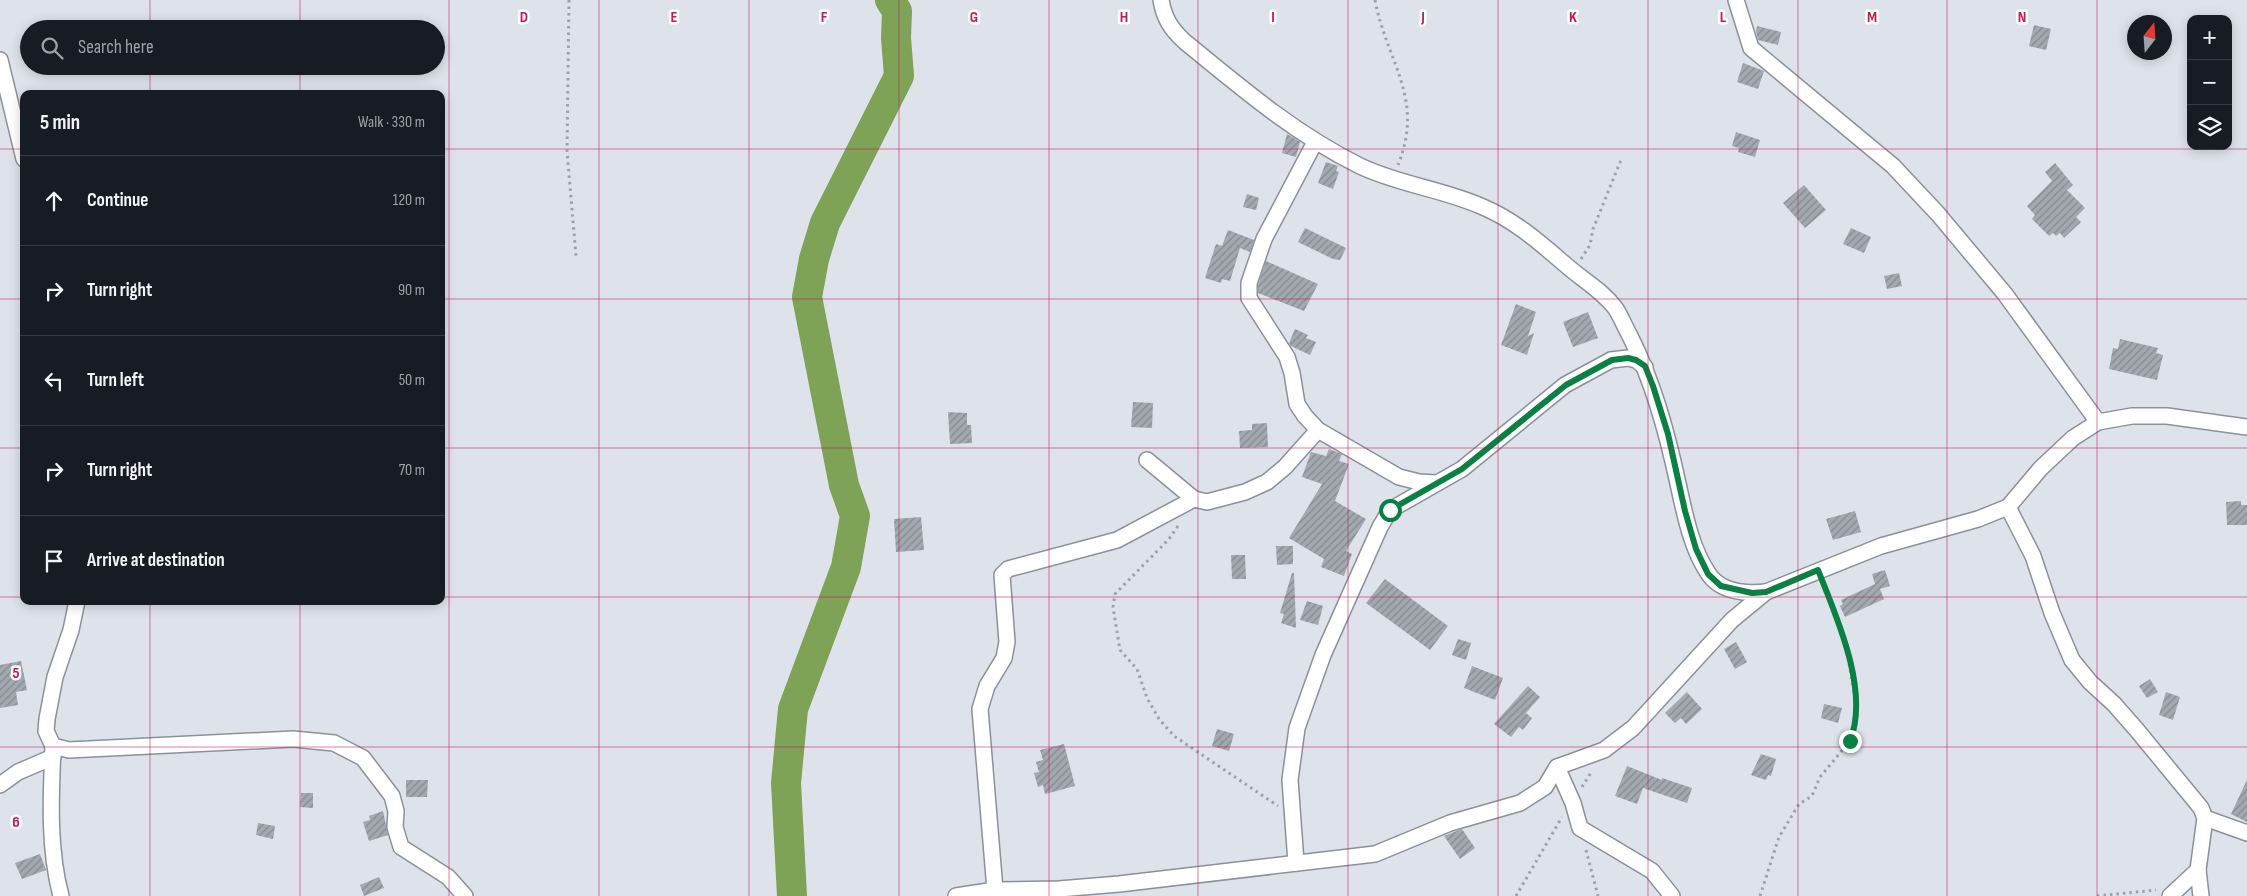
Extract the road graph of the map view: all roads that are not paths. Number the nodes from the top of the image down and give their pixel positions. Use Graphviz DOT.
graph roads {
  1 [pos="1161,0"];
  2 [pos="1736,0"];
  3 [pos="0,60"];
  4 [pos="20,142"];
  5 [pos="1315,142"];
  6 [pos="1645,366"];
  7 [pos="2098,422"];
  8 [pos="2247,427"];
  9 [pos="1318,430"];
  10 [pos="1147,460"];
  11 [pos="1437,483"];
  12 [pos="1189,502"];
  13 [pos="2008,507"];
  14 [pos="1766,592"];
  15 [pos="76,605"];
  16 [pos="53,751"];
  17 [pos="1557,768"];
  18 [pos="0,785"];
  19 [pos="2205,818"];
  20 [pos="2247,833"];
  21 [pos="1296,863"];
  22 [pos="2198,870"];
  23 [pos="995,890"];
  24 [pos="2173,892"];
  25 [pos="61,896"];
  26 [pos="465,896"];
  27 [pos="956,896"];
  28 [pos="1672,896"];
  29 [pos="2201,896"];
  1 -- 5 [label="street"];
  2 -- 7 [label="street"];
  3 -- 4 [label="street"];
  5 -- 6 [label="street"];
  5 -- 9 [label="street"];
  6 -- 11 [label="street"];
  6 -- 14 [label="street"];
  7 -- 8 [label="street"];
  7 -- 13 [label="street"];
  9 -- 11 [label="street"];
  9 -- 12 [label="street"];
  10 -- 12 [label="street"];
  11 -- 21 [label="street"];
  12 -- 23 [label="street"];
  13 -- 14 [label="street"];
  13 -- 19 [label="street"];
  14 -- 17 [label="street"];
  15 -- 16 [label="street"];
  16 -- 18 [label="street"];
  16 -- 25 [label="street"];
  16 -- 26 [label="street"];
  17 -- 21 [label="street"];
  17 -- 28 [label="street"];
  19 -- 20 [label="street"];
  19 -- 22 [label="street"];
  21 -- 23 [label="street"];
  22 -- 24 [label="street"];
  22 -- 29 [label="street"];
  23 -- 27 [label="street"];
}
